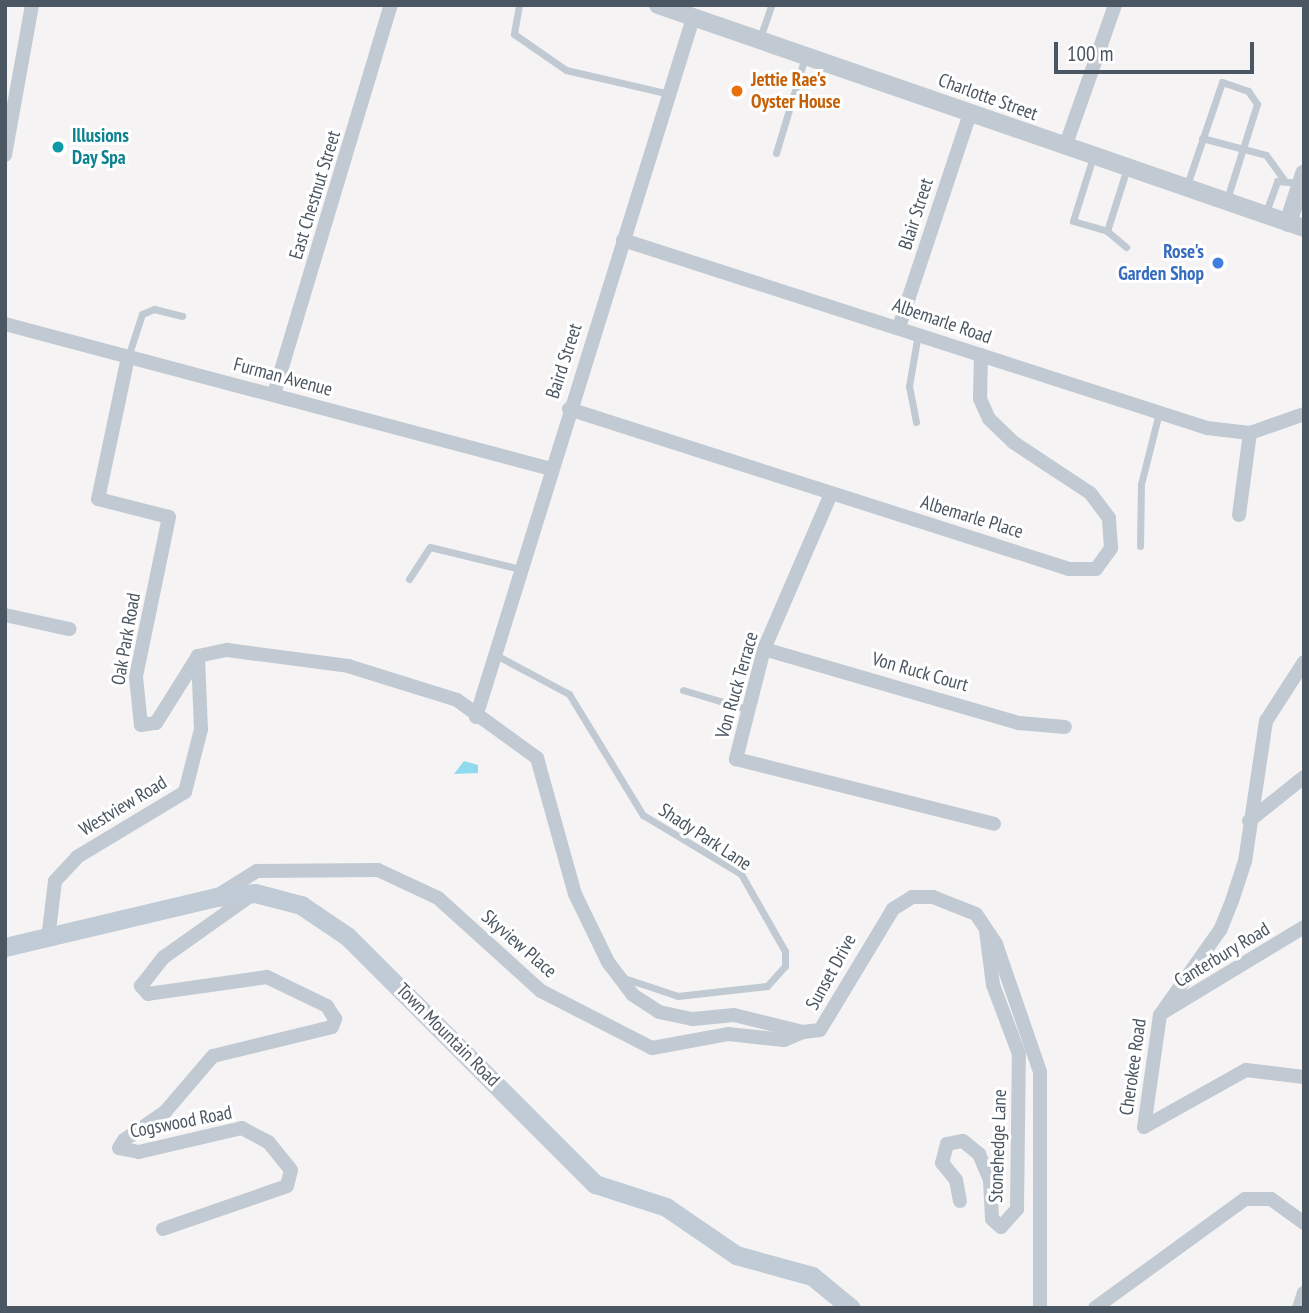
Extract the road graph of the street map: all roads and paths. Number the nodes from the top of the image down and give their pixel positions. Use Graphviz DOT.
graph roads {
  1 [pos="32,5"];
  2 [pos="391,5"];
  3 [pos="519,5"];
  4 [pos="658,5"];
  5 [pos="1115,5"];
  6 [pos="771,6"];
  7 [pos="693,18"];
  8 [pos="759,40"];
  9 [pos="806,56"];
  10 [pos="670,94"];
  11 [pos="970,113"];
  12 [pos="1202,138"];
  13 [pos="1065,147"];
  14 [pos="1243,149"];
  15 [pos="776,153"];
  16 [pos="5,155"];
  17 [pos="1093,157"];
  18 [pos="1127,168"];
  19 [pos="1296,179"];
  20 [pos="1186,188"];
  21 [pos="1226,202"];
  22 [pos="1265,215"];
  23 [pos="1296,225"];
  24 [pos="1107,231"];
  25 [pos="623,240"];
  26 [pos="1126,247"];
  27 [pos="182,316"];
  28 [pos="5,324"];
  29 [pos="899,327"];
  30 [pos="918,333"];
  31 [pos="981,355"];
  32 [pos="128,357"];
  33 [pos="274,394"];
  34 [pos="569,409"];
  35 [pos="1159,413"];
  36 [pos="1304,414"];
  37 [pos="916,422"];
  38 [pos="1250,433"];
  39 [pos="551,469"];
  40 [pos="831,494"];
  41 [pos="1239,515"];
  42 [pos="1140,546"];
  43 [pos="520,569"];
  44 [pos="409,579"];
  45 [pos="5,615"];
  46 [pos="69,629"];
  47 [pos="764,649"];
  48 [pos="494,654"];
  49 [pos="198,656"];
  50 [pos="1304,662"];
  51 [pos="683,690"];
  52 [pos="747,709"];
  53 [pos="476,717"];
  54 [pos="1065,727"];
  55 [pos="1304,777"];
  56 [pos="1249,821"];
  57 [pos="994,824"];
  58 [pos="254,894"];
  59 [pos="216,897"];
  60 [pos="1304,927"];
  61 [pos="986,929"];
  62 [pos="48,939"];
  63 [pos="5,947"];
  64 [pos="619,976"];
  65 [pos="1160,1015"];
  66 [pos="803,1032"];
  67 [pos="1304,1077"];
  68 [pos="960,1201"];
  69 [pos="1304,1223"];
  70 [pos="163,1229"];
  71 [pos="1304,1293"];
  72 [pos="851,1308"];
  73 [pos="1040,1308"];
  74 [pos="1095,1308"];
  75 [pos="1299,1308"];
  1 -- 16 [label="street"];
  2 -- 33 [label="street, East Chestnut Street"];
  3 -- 10 [label="lane"];
  4 -- 7 [label="street, Charlotte Street"];
  5 -- 13 [label="street"];
  6 -- 8 [label="lane"];
  7 -- 8 [label="street, Charlotte Street"];
  7 -- 10 [label="street, Baird Street"];
  8 -- 9 [label="street, Charlotte Street"];
  9 -- 11 [label="street, Charlotte Street"];
  9 -- 15 [label="lane"];
  10 -- 25 [label="street, Baird Street"];
  11 -- 13 [label="street, Charlotte Street"];
  11 -- 29 [label="street, Blair Street"];
  12 -- 14 [label="lane"];
  12 -- 14 [label="lane"];
  12 -- 20 [label="lane"];
  13 -- 17 [label="street, Charlotte Street"];
  14 -- 19 [label="lane"];
  14 -- 21 [label="lane"];
  17 -- 18 [label="street, Charlotte Street"];
  17 -- 24 [label="lane"];
  18 -- 20 [label="street, Charlotte Street"];
  18 -- 24 [label="lane"];
  19 -- 22 [label="lane"];
  19 -- 23 [label="street"];
  20 -- 21 [label="street, Charlotte Street"];
  21 -- 22 [label="street, Charlotte Street"];
  22 -- 23 [label="street, Charlotte Street"];
  24 -- 26 [label="lane"];
  25 -- 29 [label="street, Albemarle Road"];
  25 -- 34 [label="street, Baird Street"];
  27 -- 32 [label="lane"];
  28 -- 32 [label="street, Furman Avenue"];
  29 -- 30 [label="street, Albemarle Road"];
  30 -- 31 [label="street, Albemarle Road"];
  30 -- 37 [label="lane"];
  31 -- 35 [label="street, Albemarle Road"];
  31 -- 40 [label="street, Albemarle Place"];
  32 -- 33 [label="street, Furman Avenue"];
  32 -- 49 [label="street, Oak Park Road"];
  33 -- 39 [label="street, Furman Avenue"];
  34 -- 39 [label="street, Baird Street"];
  34 -- 40 [label="street, Albemarle Place"];
  35 -- 38 [label="street, Albemarle Road"];
  35 -- 42 [label="lane"];
  36 -- 38 [label="street"];
  38 -- 41 [label="street"];
  39 -- 43 [label="street, Baird Street"];
  40 -- 47 [label="street, Von Ruck Terrace"];
  43 -- 44 [label="lane"];
  43 -- 48 [label="street, Baird Street"];
  45 -- 46 [label="street"];
  47 -- 52 [label="street, Von Ruck Terrace"];
  47 -- 54 [label="street, Von Ruck Court"];
  48 -- 53 [label="street, Baird Street"];
  48 -- 64 [label="lane, Shady Park Lane"];
  49 -- 53 [label="street"];
  49 -- 62 [label="street, Westview Road"];
  50 -- 56 [label="street, Cherokee Road"];
  51 -- 52 [label="lane"];
  52 -- 57 [label="street, Von Ruck Terrace"];
  53 -- 64 [label="street, Sunset Drive"];
  55 -- 56 [label="street"];
  56 -- 65 [label="street, Cherokee Road"];
  58 -- 59 [label="main road, Town Mountain Road"];
  58 -- 70 [label="street, Cogswood Road"];
  58 -- 72 [label="main road, Town Mountain Road"];
  59 -- 62 [label="main road, Town Mountain Road"];
  59 -- 66 [label="street, Skyview Place"];
  60 -- 65 [label="street, Canterbury Road"];
  61 -- 66 [label="street, Sunset Drive"];
  61 -- 68 [label="street, Stonehedge Lane"];
  61 -- 73 [label="street, Sunset Drive"];
  62 -- 63 [label="main road, Town Mountain Road"];
  64 -- 66 [label="street, Sunset Drive"];
  65 -- 67 [label="street, Cherokee Road"];
  69 -- 74 [label="street"];
  71 -- 75 [label="street"];
}
